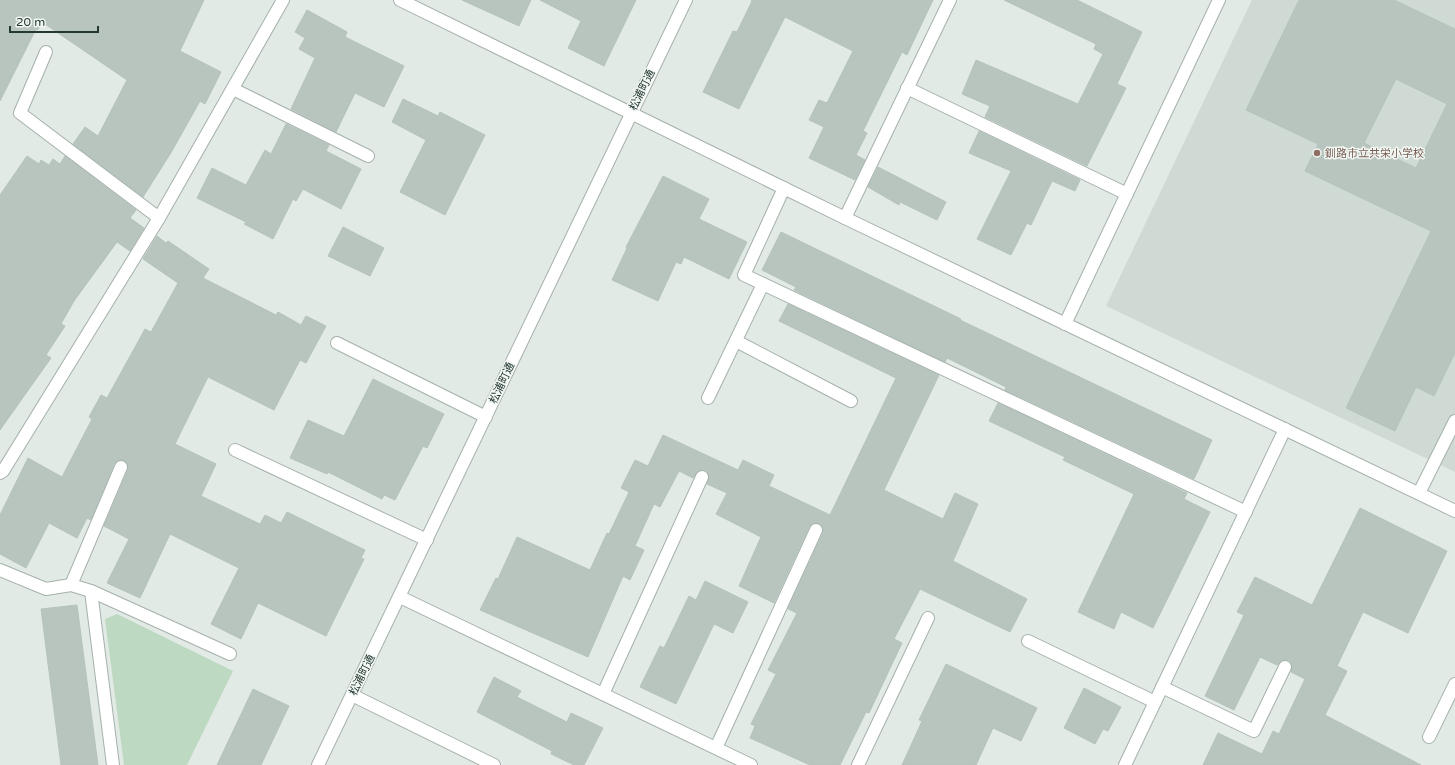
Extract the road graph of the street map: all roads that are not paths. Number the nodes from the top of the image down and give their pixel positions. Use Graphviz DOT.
graph roads {
  1 [pos="283,0"];
  2 [pos="686,0"];
  3 [pos="950,0"];
  4 [pos="1219,0"];
  5 [pos="406,1"];
  6 [pos="46,52"];
  7 [pos="907,88"];
  8 [pos="232,89"];
  9 [pos="631,114"];
  10 [pos="368,156"];
  11 [pos="784,188"];
  12 [pos="1127,194"];
  13 [pos="158,218"];
  14 [pos="845,218"];
  15 [pos="762,284"];
  16 [pos="1065,324"];
  17 [pos="736,341"];
  18 [pos="337,343"];
  19 [pos="708,398"];
  20 [pos="851,401"];
  21 [pos="486,416"];
  22 [pos="1455,421"];
  23 [pos="1285,429"];
  24 [pos="235,450"];
  25 [pos="121,467"];
  26 [pos="0,474"];
  27 [pos="702,477"];
  28 [pos="1419,494"];
  29 [pos="1455,511"];
  30 [pos="1246,512"];
  31 [pos="816,530"];
  32 [pos="427,540"];
  33 [pos="0,570"];
  34 [pos="71,585"];
  35 [pos="91,591"];
  36 [pos="400,597"];
  37 [pos="928,618"];
  38 [pos="1028,641"];
  39 [pos="230,654"];
  40 [pos="1284,666"];
  41 [pos="1455,684"];
  42 [pos="1162,687"];
  43 [pos="603,694"];
  44 [pos="352,695"];
  45 [pos="1155,702"];
  46 [pos="1429,737"];
  47 [pos="716,748"];
  48 [pos="113,765"];
  49 [pos="318,765"];
  50 [pos="494,765"];
  51 [pos="751,765"];
  52 [pos="858,765"];
  53 [pos="1125,765"];
  1 -- 8 [label="street"];
  2 -- 9 [label="street, 松浦町通"];
  3 -- 7 [label="street"];
  4 -- 12 [label="street"];
  5 -- 9 [label="street"];
  6 -- 13 [label="street"];
  7 -- 12 [label="street"];
  7 -- 14 [label="street"];
  8 -- 10 [label="street"];
  8 -- 13 [label="street"];
  9 -- 11 [label="street"];
  9 -- 21 [label="street, 松浦町通"];
  11 -- 14 [label="street"];
  11 -- 15 [label="street"];
  12 -- 16 [label="street"];
  13 -- 26 [label="street"];
  14 -- 16 [label="street"];
  15 -- 17 [label="street"];
  15 -- 30 [label="street"];
  16 -- 23 [label="street"];
  17 -- 19 [label="street"];
  17 -- 20 [label="street"];
  18 -- 21 [label="street"];
  21 -- 32 [label="street, 松浦町通"];
  22 -- 28 [label="street"];
  23 -- 28 [label="street"];
  23 -- 30 [label="street"];
  24 -- 32 [label="street"];
  25 -- 34 [label="street"];
  27 -- 43 [label="street"];
  28 -- 29 [label="street"];
  30 -- 42 [label="street"];
  31 -- 47 [label="street"];
  32 -- 36 [label="street, 松浦町通"];
  33 -- 34 [label="street"];
  34 -- 35 [label="street"];
  35 -- 39 [label="street"];
  35 -- 48 [label="street"];
  36 -- 43 [label="street"];
  36 -- 44 [label="street, 松浦町通"];
  37 -- 52 [label="street"];
  38 -- 45 [label="street"];
  40 -- 42 [label="street"];
  41 -- 46 [label="street"];
  42 -- 45 [label="street"];
  43 -- 47 [label="street"];
  44 -- 49 [label="street, 松浦町通"];
  44 -- 50 [label="street"];
  45 -- 53 [label="street"];
  47 -- 51 [label="street"];
}
